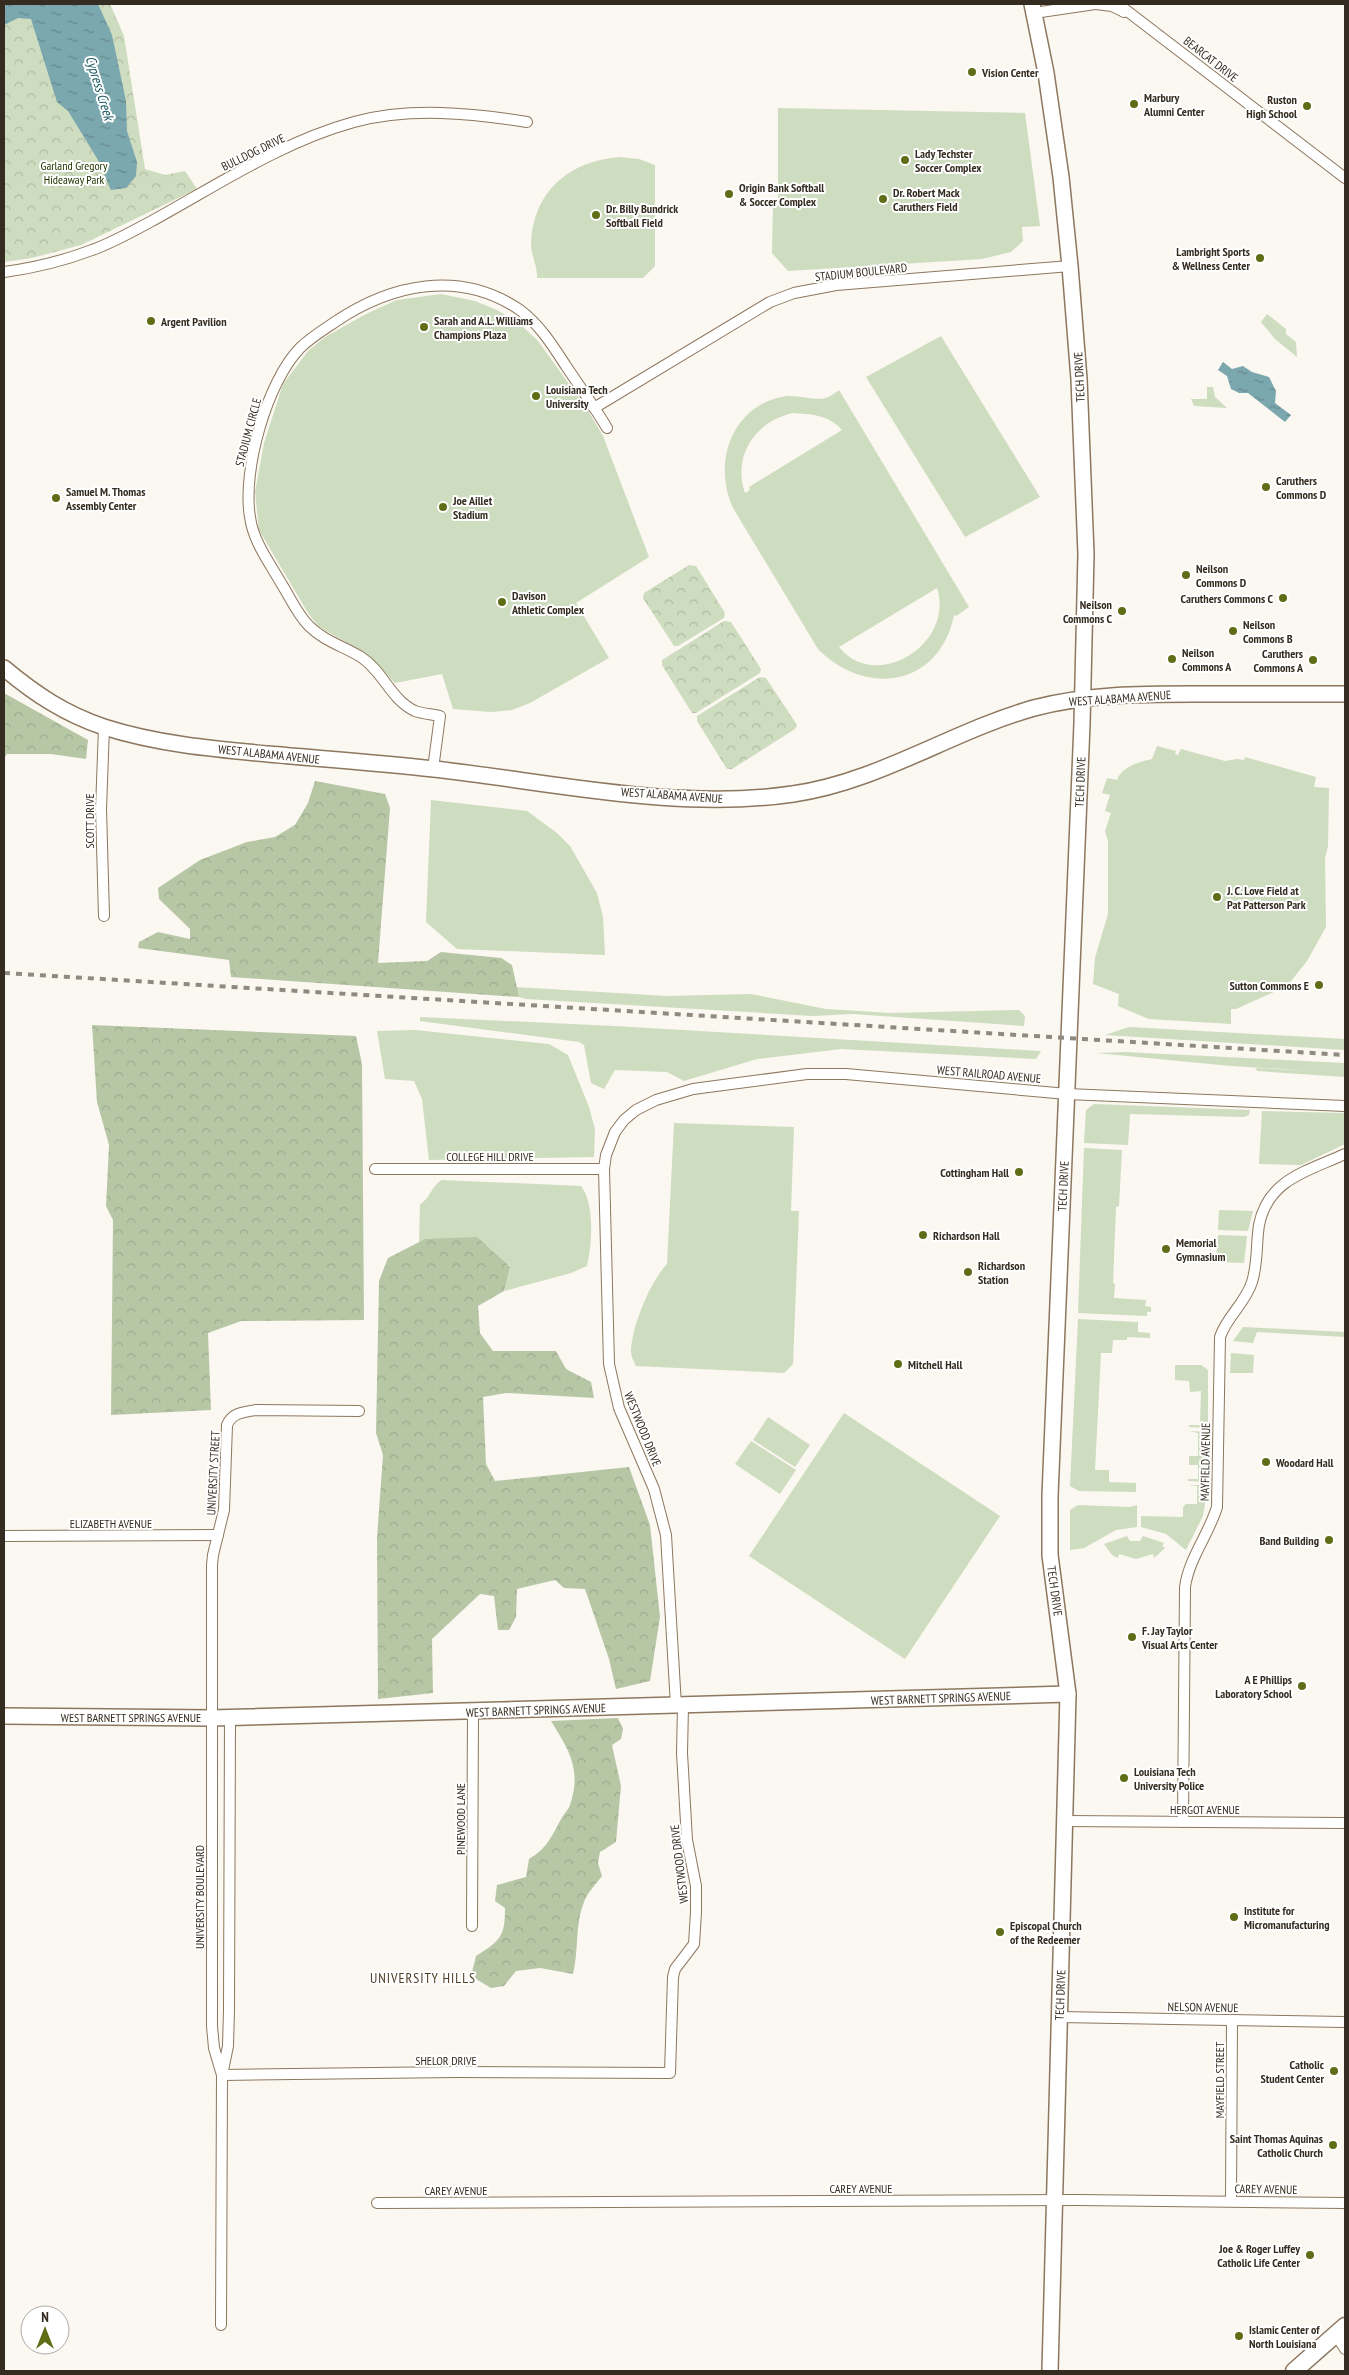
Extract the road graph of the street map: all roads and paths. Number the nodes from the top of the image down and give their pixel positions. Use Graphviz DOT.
graph roads {
  1 [pos="1096,4"];
  2 [pos="1118,4"];
  3 [pos="1033,9"];
  4 [pos="1132,16"];
  5 [pos="527,122"];
  6 [pos="1345,178"];
  7 [pos="1070,266"];
  8 [pos="4,272"];
  9 [pos="594,408"];
  10 [pos="606,428"];
  11 [pos="4,668"];
  12 [pos="1345,694"];
  13 [pos="1083,698"];
  14 [pos="104,727"];
  15 [pos="433,769"];
  16 [pos="104,916"];
  17 [pos="1067,1094"];
  18 [pos="1345,1106"];
  19 [pos="636,1110"];
  20 [pos="1345,1154"];
  21 [pos="375,1169"];
  22 [pos="604,1169"];
  23 [pos="359,1411"];
  24 [pos="218,1535"];
  25 [pos="4,1536"];
  26 [pos="1068,1694"];
  27 [pos="679,1706"];
  28 [pos="473,1712"];
  29 [pos="4,1716"];
  30 [pos="230,1717"];
  31 [pos="212,1718"];
  32 [pos="1064,1820"];
  33 [pos="1183,1822"];
  34 [pos="1345,1823"];
  35 [pos="472,1926"];
  36 [pos="1059,2017"];
  37 [pos="1232,2020"];
  38 [pos="1345,2022"];
  39 [pos="670,2073"];
  40 [pos="222,2075"];
  41 [pos="1056,2200"];
  42 [pos="1232,2201"];
  43 [pos="377,2202"];
  44 [pos="1345,2203"];
  45 [pos="221,2324"];
  46 [pos="1341,2330"];
  47 [pos="1345,2349"];
  48 [pos="1050,2371"];
  49 [pos="1294,2371"];
  1 -- 3 [label="street, BEARCAT DRIVE"];
  1 -- 4 [label="street, BEARCAT DRIVE"];
  2 -- 4 [label="street, BEARCAT DRIVE"];
  3 -- 7 [label="main road, TECH DRIVE"];
  4 -- 6 [label="street, BEARCAT DRIVE"];
  5 -- 8 [label="street, BULLDOG DRIVE"];
  7 -- 9 [label="street, STADIUM BOULEVARD"];
  7 -- 13 [label="main road, TECH DRIVE"];
  9 -- 10 [label="street, STADIUM CIRCLE"];
  9 -- 15 [label="street, STADIUM CIRCLE"];
  11 -- 14 [label="main road, WEST ALABAMA AVENUE"];
  12 -- 13 [label="main road, WEST ALABAMA AVENUE"];
  13 -- 15 [label="main road, WEST ALABAMA AVENUE"];
  13 -- 17 [label="main road, TECH DRIVE"];
  14 -- 15 [label="main road, WEST ALABAMA AVENUE"];
  14 -- 16 [label="street, SCOTT DRIVE"];
  17 -- 18 [label="street, WEST RAILROAD AVENUE"];
  17 -- 19 [label="street, WEST RAILROAD AVENUE"];
  17 -- 26 [label="main road, TECH DRIVE"];
  19 -- 22 [label="street, WESTWOOD DRIVE"];
  20 -- 33 [label="street, MAYFIELD AVENUE"];
  21 -- 22 [label="street, COLLEGE HILL DRIVE"];
  22 -- 27 [label="street, WESTWOOD DRIVE"];
  23 -- 24 [label="street, UNIVERSITY STREET"];
  24 -- 25 [label="street, ELIZABETH AVENUE"];
  24 -- 31 [label="street, UNIVERSITY STREET"];
  26 -- 27 [label="main road, WEST BARNETT SPRINGS AVENUE"];
  26 -- 32 [label="main road, TECH DRIVE"];
  27 -- 28 [label="main road, WEST BARNETT SPRINGS AVENUE"];
  27 -- 39 [label="street, WESTWOOD DRIVE"];
  28 -- 30 [label="main road, WEST BARNETT SPRINGS AVENUE"];
  28 -- 35 [label="street, PINEWOOD LANE"];
  29 -- 31 [label="main road, WEST BARNETT SPRINGS AVENUE"];
  30 -- 31 [label="main road, WEST BARNETT SPRINGS AVENUE"];
  30 -- 40 [label="street, UNIVERSITY BOULEVARD"];
  31 -- 40 [label="street, UNIVERSITY BOULEVARD"];
  32 -- 33 [label="street, HERGOT AVENUE"];
  32 -- 36 [label="main road, TECH DRIVE"];
  33 -- 34 [label="street, HERGOT AVENUE"];
  36 -- 37 [label="street, NELSON AVENUE"];
  36 -- 41 [label="main road, TECH DRIVE"];
  37 -- 38 [label="street, NELSON AVENUE"];
  37 -- 42 [label="street, MAYFIELD STREET"];
  39 -- 40 [label="street, SHELOR DRIVE"];
  40 -- 45 [label="street, UNIVERSITY BOULEVARD"];
  41 -- 42 [label="street, CAREY AVENUE"];
  41 -- 43 [label="street, CAREY AVENUE"];
  41 -- 48 [label="main road, TECH DRIVE"];
  42 -- 44 [label="street, CAREY AVENUE"];
  46 -- 47 [label="street"];
  46 -- 49 [label="main road"];
}
